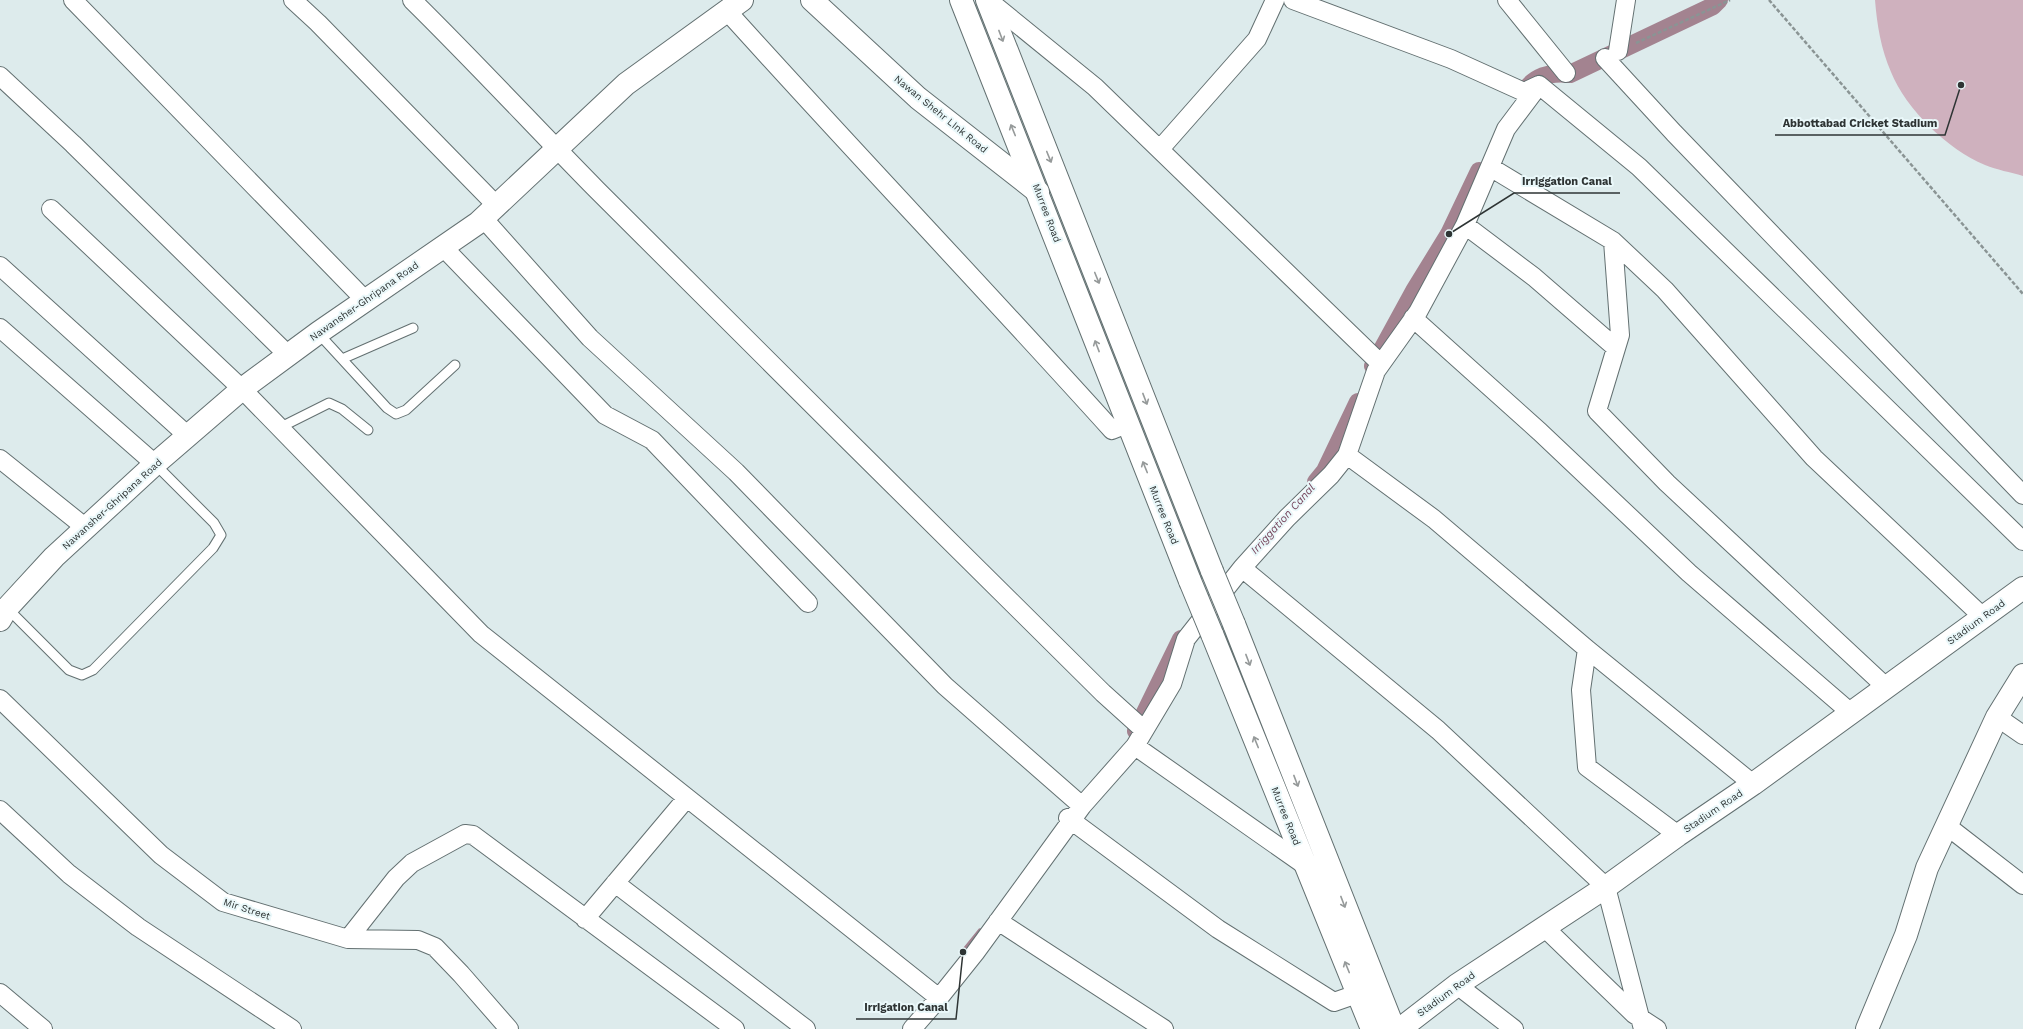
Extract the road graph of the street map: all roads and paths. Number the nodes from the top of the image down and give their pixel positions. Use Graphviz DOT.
graph roads {
  1 [pos="73,0"];
  2 [pos="293,0"];
  3 [pos="412,0"];
  4 [pos="812,0"];
  5 [pos="961,0"];
  6 [pos="988,0"];
  7 [pos="1275,0"];
  8 [pos="1293,0"];
  9 [pos="1507,0"];
  10 [pos="1626,0"];
  11 [pos="1769,0"];
  12 [pos="735,6"];
  13 [pos="1566,73"];
  14 [pos="0,76"];
  15 [pos="1539,86"];
  16 [pos="557,149"];
  17 [pos="1160,149"];
  18 [pos="1490,167"];
  19 [pos="1038,192"];
  20 [pos="51,209"];
  21 [pos="490,212"];
  22 [pos="1465,225"];
  23 [pos="1613,241"];
  24 [pos="443,247"];
  25 [pos="0,266"];
  26 [pos="2023,294"];
  27 [pos="365,300"];
  28 [pos="1413,318"];
  29 [pos="0,328"];
  30 [pos="413,328"];
  31 [pos="318,333"];
  32 [pos="1616,348"];
  33 [pos="288,355"];
  34 [pos="342,359"];
  35 [pos="1381,364"];
  36 [pos="455,365"];
  37 [pos="242,389"];
  38 [pos="1127,424"];
  39 [pos="279,428"];
  40 [pos="368,430"];
  41 [pos="188,436"];
  42 [pos="1347,455"];
  43 [pos="0,459"];
  44 [pos="155,464"];
  45 [pos="2023,495"];
  46 [pos="86,528"];
  47 [pos="2023,542"];
  48 [pos="1242,568"];
  49 [pos="2023,588"];
  50 [pos="808,603"];
  51 [pos="2,610"];
  52 [pos="1983,617"];
  53 [pos="1587,649"];
  54 [pos="2023,675"];
  55 [pos="1886,687"];
  56 [pos="0,699"];
  57 [pos="1850,712"];
  58 [pos="1997,717"];
  59 [pos="1144,730"];
  60 [pos="2023,735"];
  61 [pos="1135,746"];
  62 [pos="1753,784"];
  63 [pos="686,799"];
  64 [pos="1082,806"];
  65 [pos="0,810"];
  66 [pos="1070,819"];
  67 [pos="1947,826"];
  68 [pos="1678,835"];
  69 [pos="1317,874"];
  70 [pos="615,883"];
  71 [pos="2023,885"];
  72 [pos="1606,887"];
  73 [pos="585,919"];
  74 [pos="998,921"];
  75 [pos="1545,928"];
  76 [pos="348,939"];
  77 [pos="1457,985"];
  78 [pos="0,993"];
  79 [pos="1358,994"];
  80 [pos="940,998"];
  81 [pos="1642,1023"];
  82 [pos="43,1029"];
  83 [pos="292,1029"];
  84 [pos="509,1029"];
  85 [pos="735,1029"];
  86 [pos="806,1029"];
  87 [pos="912,1029"];
  88 [pos="1164,1029"];
  89 [pos="1372,1029"];
  90 [pos="1394,1029"];
  91 [pos="1400,1029"];
  92 [pos="1514,1029"];
  93 [pos="1657,1029"];
  94 [pos="1867,1029"];
  1 -- 27 [label="street"];
  2 -- 21 [label="street"];
  3 -- 16 [label="street"];
  4 -- 19 [label="main road, Nawan Shehr LInk Road"];
  19 -- 5 [label="main road, Murree Road, one-way"];
  6 -- 17 [label="street"];
  6 -- 69 [label="main road, Murree Road, one-way, bridge"];
  7 -- 17 [label="street"];
  8 -- 15 [label="street"];
  9 -- 13 [label="street"];
  10 -- 45 [label="street"];
  11 -- 26 [label="path"];
  12 -- 16 [label="main road, Nawansher-Ghripana Road"];
  12 -- 38 [label="street"];
  14 -- 33 [label="street"];
  15 -- 18 [label="street"];
  15 -- 47 [label="street"];
  16 -- 21 [label="main road, Nawansher-Ghripana Road"];
  16 -- 59 [label="street"];
  17 -- 35 [label="street"];
  18 -- 22 [label="street"];
  18 -- 23 [label="street"];
  38 -- 19 [label="main road, Murree Road, one-way"];
  20 -- 37 [label="street"];
  21 -- 24 [label="main road, Nawansher-Ghripana Road"];
  21 -- 64 [label="street"];
  22 -- 28 [label="street"];
  22 -- 32 [label="street"];
  23 -- 32 [label="street"];
  23 -- 52 [label="street"];
  24 -- 27 [label="main road, Nawansher-Ghripana Road"];
  24 -- 50 [label="street"];
  25 -- 41 [label="street"];
  27 -- 31 [label="main road, Nawansher-Ghripana Road"];
  28 -- 35 [label="street"];
  28 -- 57 [label="street"];
  29 -- 44 [label="street"];
  30 -- 34 [label="lane"];
  31 -- 33 [label="main road, Nawansher-Ghripana Road"];
  31 -- 34 [label="lane"];
  32 -- 55 [label="street"];
  33 -- 37 [label="main road, Nawansher-Ghripana Road"];
  34 -- 36 [label="lane"];
  35 -- 42 [label="street"];
  37 -- 39 [label="street"];
  37 -- 41 [label="main road, Nawansher-Ghripana Road"];
  69 -- 38 [label="main road, Murree Road, one-way, bridge"];
  39 -- 40 [label="lane"];
  39 -- 63 [label="street"];
  41 -- 44 [label="main road, Nawansher-Ghripana Road"];
  42 -- 48 [label="street"];
  42 -- 53 [label="street"];
  43 -- 46 [label="street"];
  44 -- 46 [label="main road, Nawansher-Ghripana Road"];
  44 -- 51 [label="lane"];
  46 -- 51 [label="main road, Nawansher-Ghripana Road"];
  48 -- 59 [label="street"];
  48 -- 72 [label="street"];
  49 -- 52 [label="main road, Stadium Road"];
  52 -- 55 [label="main road, Stadium Road"];
  53 -- 62 [label="street"];
  53 -- 68 [label="street"];
  54 -- 58 [label="main road"];
  55 -- 57 [label="main road, Stadium Road"];
  56 -- 76 [label="street, Mir Street"];
  57 -- 62 [label="main road, Stadium Road"];
  58 -- 60 [label="street"];
  58 -- 67 [label="main road"];
  59 -- 61 [label="street"];
  61 -- 64 [label="street"];
  61 -- 69 [label="street"];
  62 -- 68 [label="main road, Stadium Road"];
  63 -- 70 [label="street"];
  63 -- 80 [label="street"];
  64 -- 66 [label="street"];
  65 -- 83 [label="street"];
  66 -- 74 [label="street"];
  66 -- 79 [label="street"];
  67 -- 71 [label="street"];
  67 -- 94 [label="main road"];
  68 -- 72 [label="main road, Stadium Road"];
  79 -- 69 [label="main road, Murree Road, one-way"];
  69 -- 90 [label="main road, Murree Road, one-way"];
  70 -- 73 [label="street"];
  70 -- 86 [label="street"];
  72 -- 75 [label="main road, Stadium Road"];
  72 -- 81 [label="street"];
  73 -- 76 [label="street"];
  73 -- 85 [label="street"];
  74 -- 80 [label="street"];
  74 -- 88 [label="street"];
  75 -- 77 [label="main road, Stadium Road"];
  75 -- 81 [label="street"];
  76 -- 84 [label="street, Mir Street"];
  77 -- 91 [label="main road, Stadium Road"];
  77 -- 92 [label="street"];
  78 -- 82 [label="street"];
  79 -- 89 [label="main road, Murree Road"];
  80 -- 87 [label="street"];
  81 -- 93 [label="street"];
}
